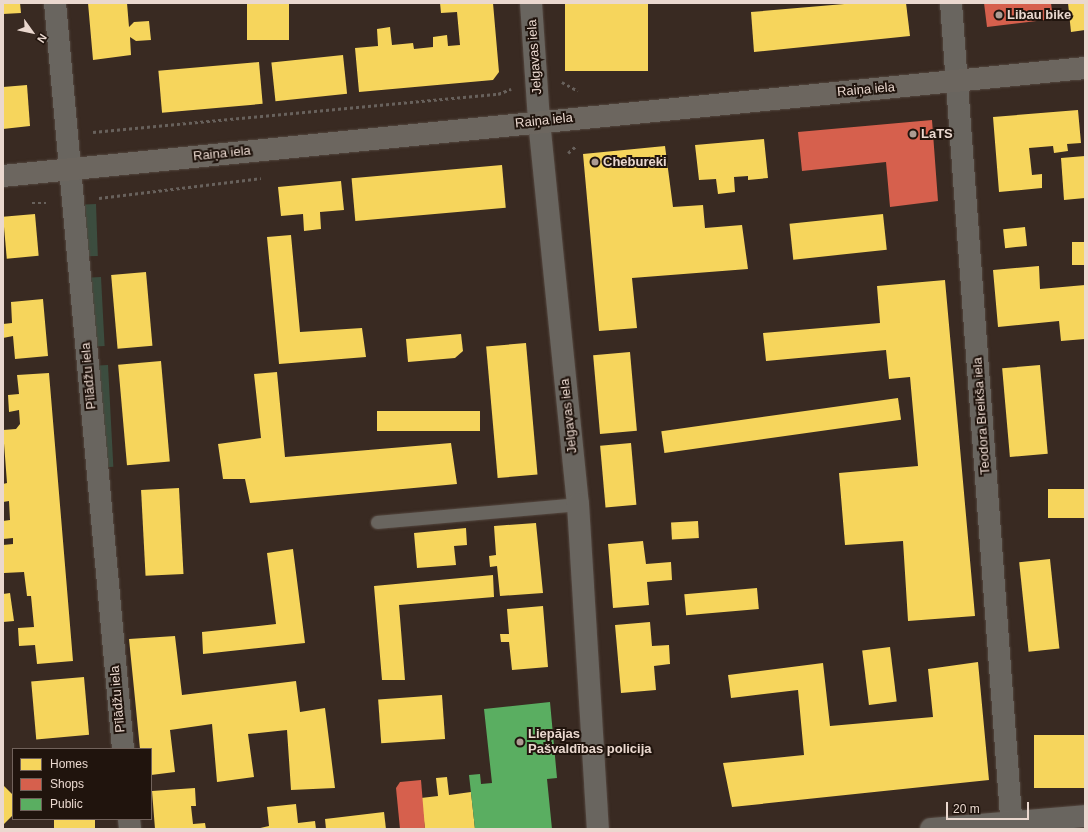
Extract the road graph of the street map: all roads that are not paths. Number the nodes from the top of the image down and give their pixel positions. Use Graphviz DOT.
graph roads {
  1 [pos="56,3"];
  2 [pos="531,3"];
  3 [pos="951,3"];
  4 [pos="1085,68"];
  5 [pos="957,81"];
  6 [pos="539,121"];
  7 [pos="71,170"];
  8 [pos="3,176"];
  9 [pos="578,504"];
  10 [pos="377,522"];
  11 [pos="123,748"];
  12 [pos="1085,816"];
  13 [pos="1012,825"];
  14 [pos="598,829"];
  15 [pos="931,829"];
  1 -- 7 [label="street, Pīlādžu iela"];
  2 -- 6 [label="street, Jelgavas iela"];
  3 -- 5 [label="street, Teodora Breikša iela"];
  4 -- 5 [label="main road, Raiņa iela"];
  5 -- 6 [label="main road, Raiņa iela"];
  5 -- 13 [label="street, Teodora Breikša iela"];
  6 -- 7 [label="main road, Raiņa iela"];
  6 -- 9 [label="street, Jelgavas iela"];
  7 -- 8 [label="main road, Raiņa iela"];
  7 -- 11 [label="street, Pīlādžu iela"];
  9 -- 10 [label="lane"];
  9 -- 14 [label="street, Jelgavas iela"];
  12 -- 13 [label="street"];
  13 -- 15 [label="street"];
}
